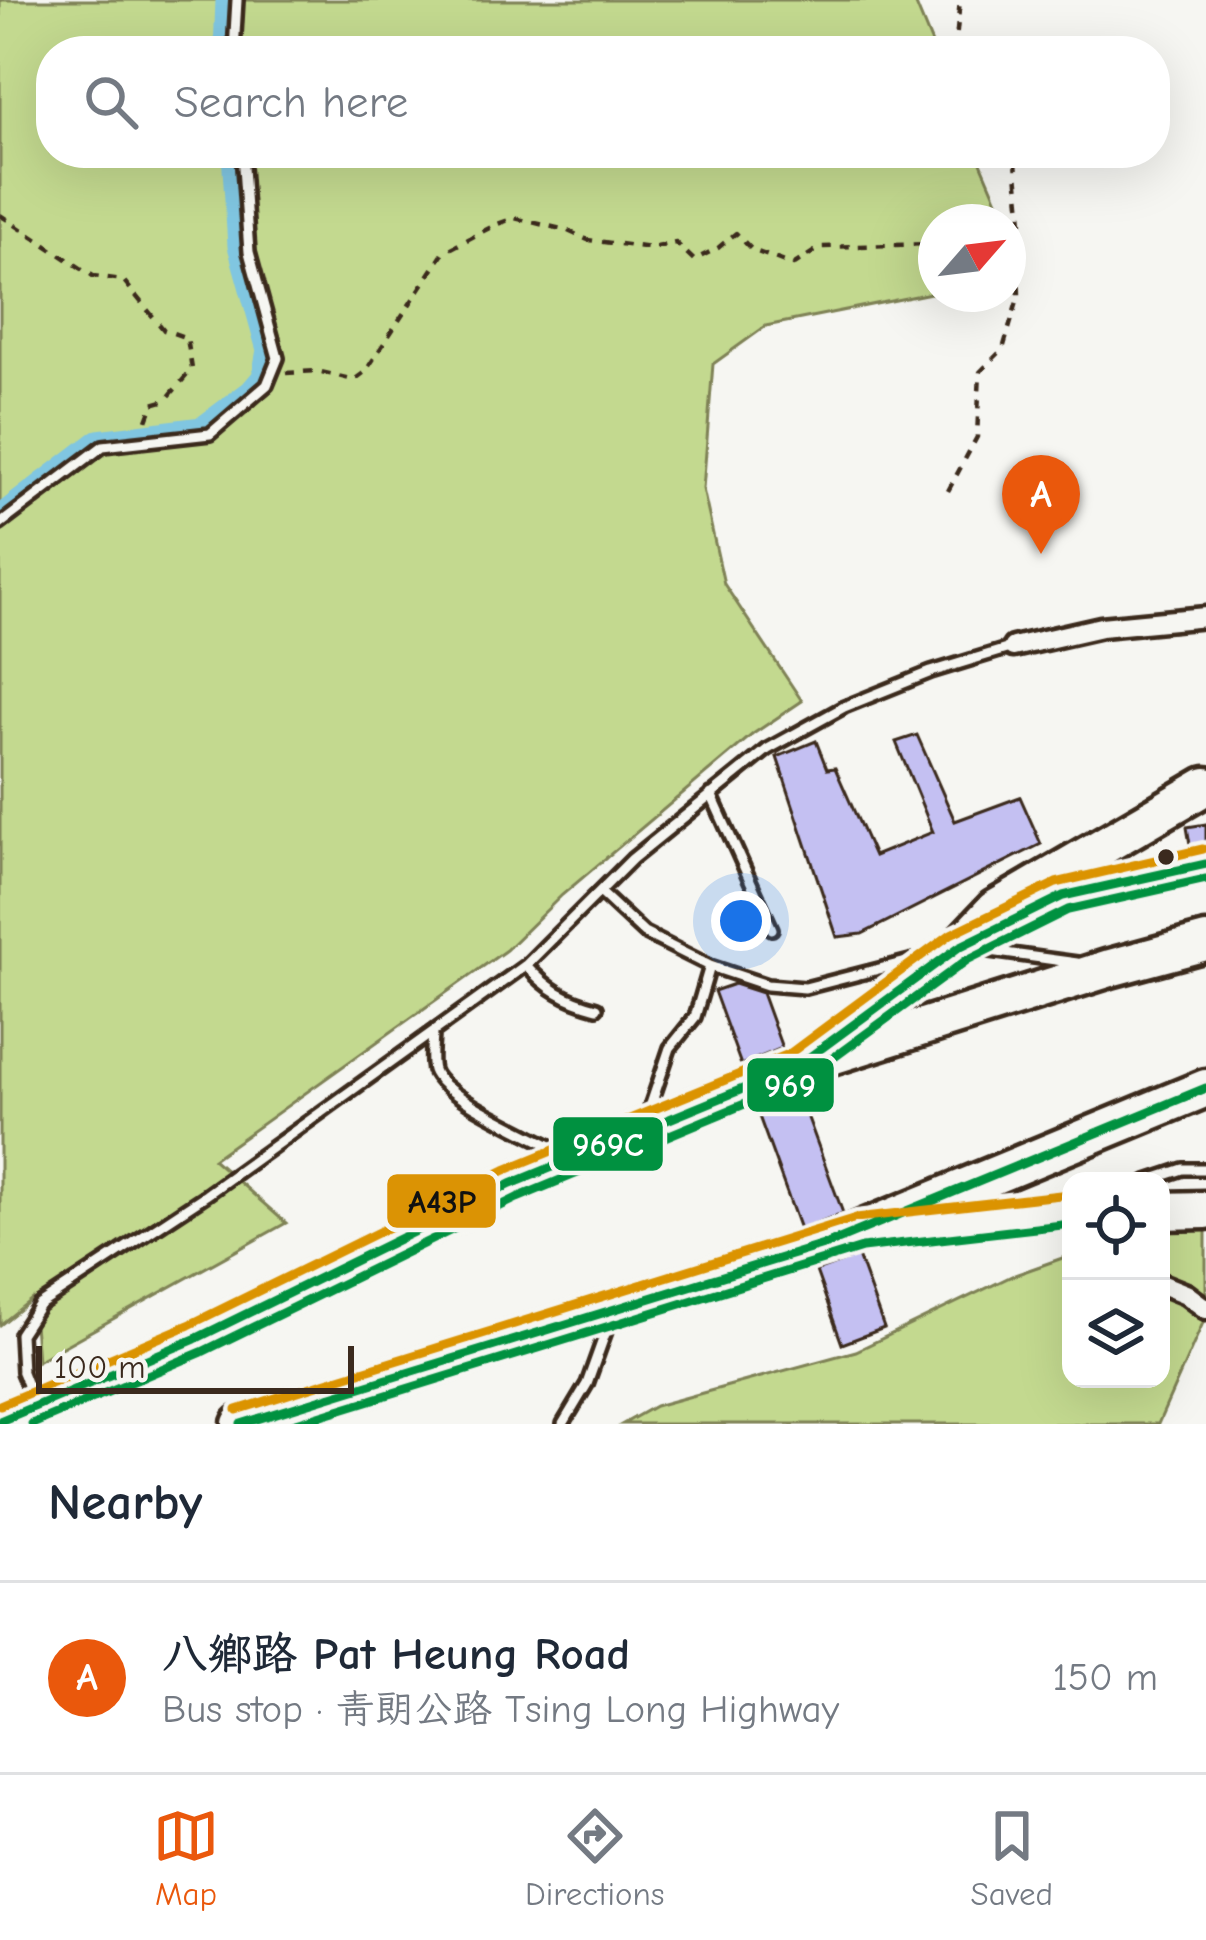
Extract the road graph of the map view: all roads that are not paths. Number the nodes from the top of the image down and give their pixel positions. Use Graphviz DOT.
graph roads {
  1 [pos="237,0"];
  2 [pos="235,36"];
  3 [pos="243,168"];
  4 [pos="0,524"];
  5 [pos="1206,617"];
  6 [pos="1013,647"];
  7 [pos="1206,786"];
  8 [pos="711,794"];
  9 [pos="1206,864"];
  10 [pos="600,892"];
  11 [pos="772,929"];
  12 [pos="1206,942"];
  13 [pos="959,947"];
  14 [pos="526,965"];
  15 [pos="710,966"];
  16 [pos="1110,968"];
  17 [pos="596,1008"];
  18 [pos="433,1032"];
  19 [pos="796,1066"];
  20 [pos="1206,1088"];
  21 [pos="642,1130"];
  22 [pos="573,1158"];
  23 [pos="1206,1169"];
  24 [pos="1170,1173"];
  25 [pos="1062,1210"];
  26 [pos="1206,1210"];
  27 [pos="1170,1211"];
  28 [pos="859,1233"];
  29 [pos="1170,1288"];
  30 [pos="1206,1310"];
  31 [pos="612,1312"];
  32 [pos="0,1421"];
  33 [pos="43,1424"];
  34 [pos="241,1424"];
  35 [pos="563,1424"];
  1 -- 2 [label="lane"];
  3 -- 4 [label="lane"];
  5 -- 6 [label="street"];
  6 -- 8 [label="lane"];
  7 -- 13 [label="highway"];
  8 -- 10 [label="lane"];
  8 -- 11 [label="lane"];
  9 -- 13 [label="lane"];
  10 -- 14 [label="lane"];
  10 -- 15 [label="lane"];
  12 -- 16 [label="highway"];
  13 -- 15 [label="lane"];
  13 -- 16 [label="lane"];
  13 -- 19 [label="highway"];
  14 -- 17 [label="lane"];
  14 -- 18 [label="lane"];
  15 -- 21 [label="lane"];
  16 -- 19 [label="highway"];
  18 -- 22 [label="lane"];
  18 -- 33 [label="lane, bridge"];
  19 -- 21 [label="highway"];
  20 -- 28 [label="highway"];
  21 -- 22 [label="highway"];
  22 -- 32 [label="highway"];
  23 -- 24 [label="lane"];
  25 -- 28 [label="highway"];
  26 -- 27 [label="highway"];
  28 -- 31 [label="highway"];
  29 -- 30 [label="street"];
  31 -- 34 [label="highway"];
  31 -- 35 [label="lane"];
}
